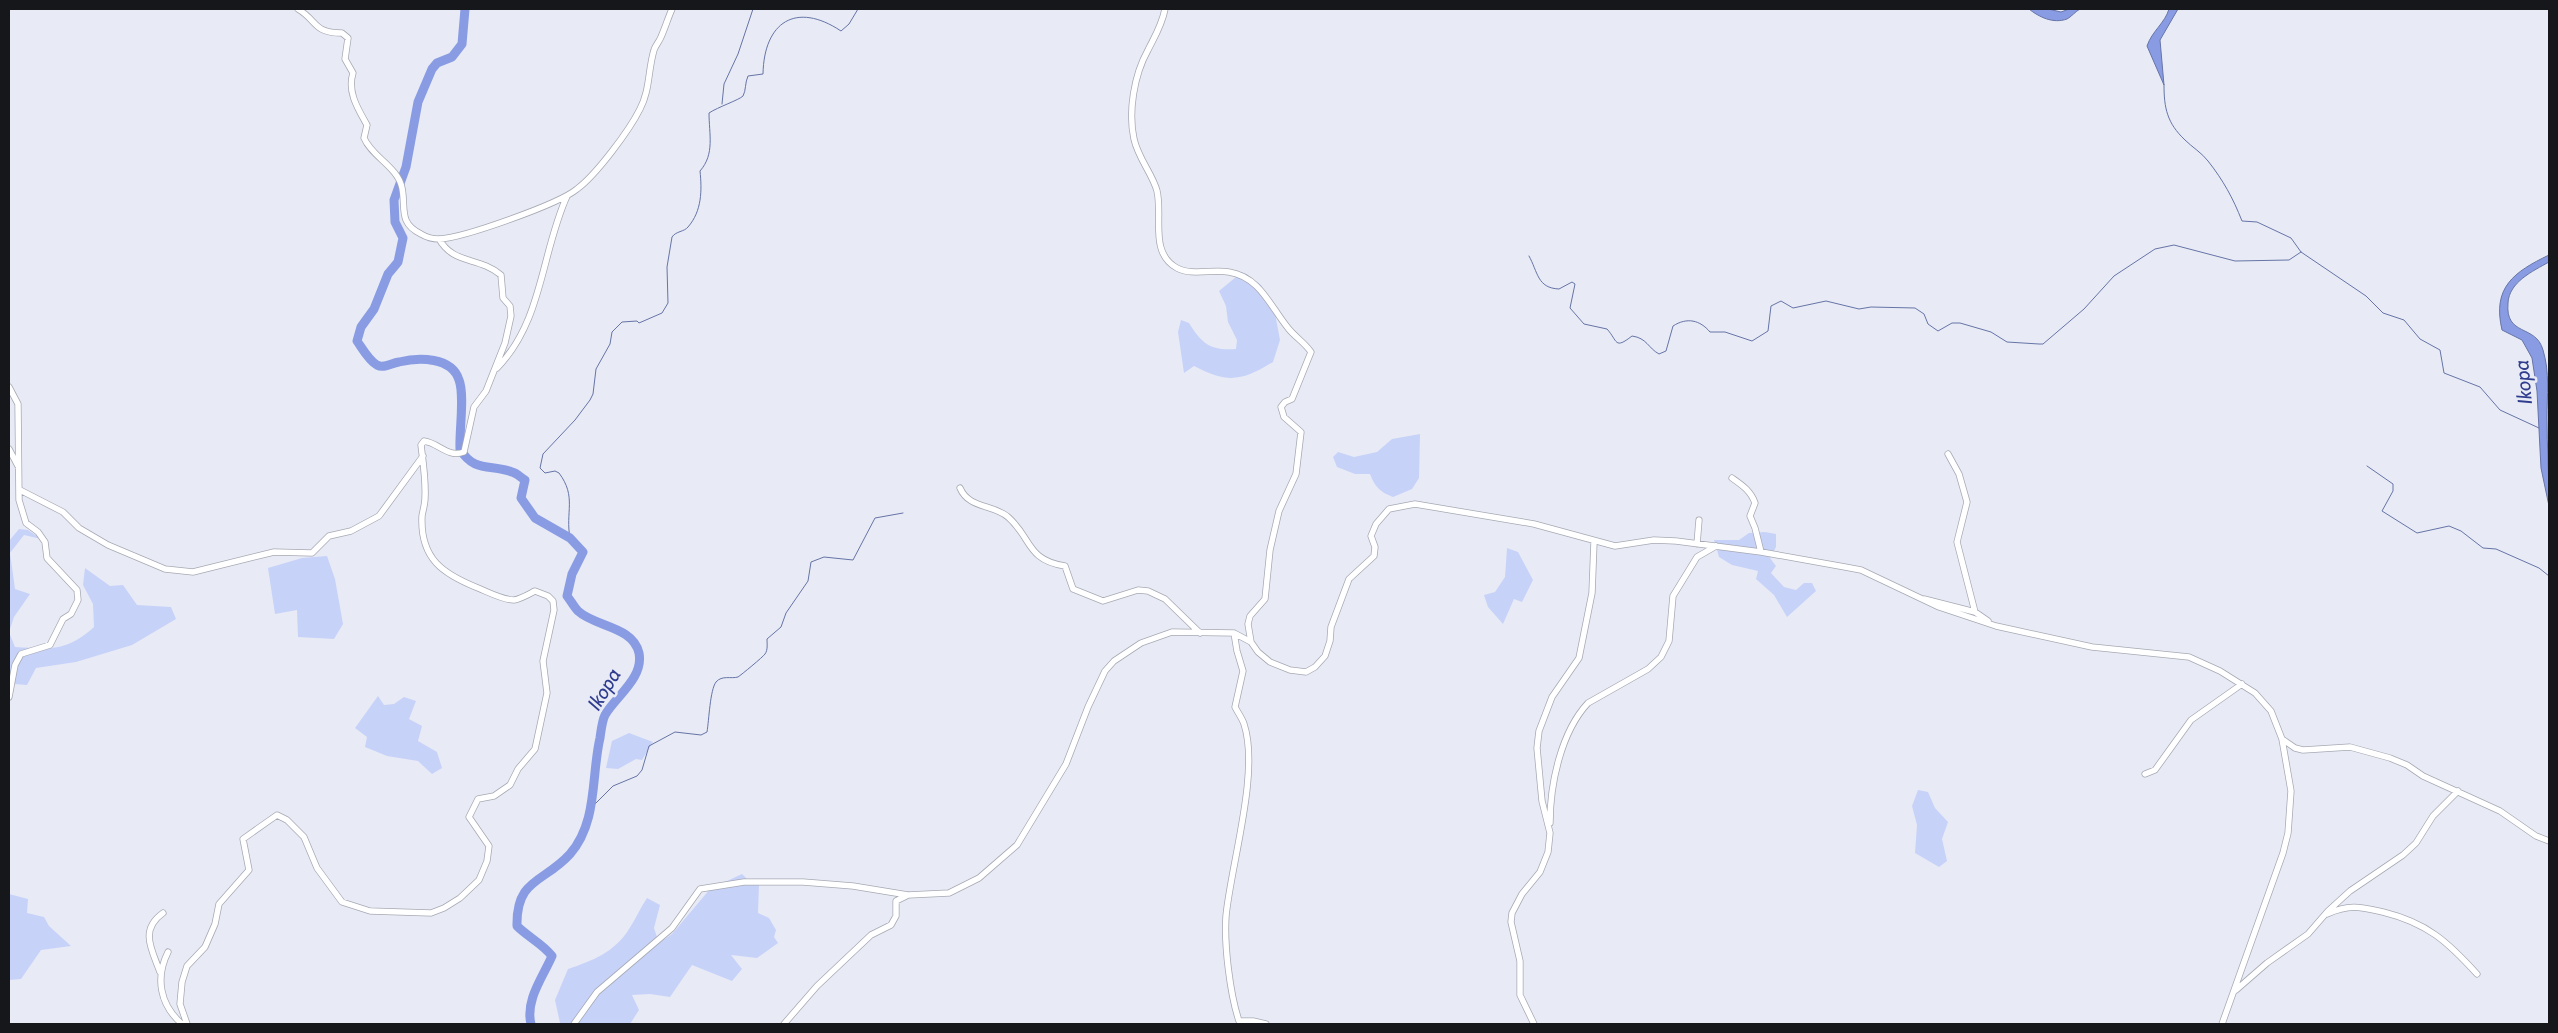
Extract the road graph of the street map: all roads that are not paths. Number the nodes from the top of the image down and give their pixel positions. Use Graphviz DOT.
graph roads {
  1 [pos="298,9"];
  2 [pos="672,9"];
  3 [pos="1165,9"];
  4 [pos="567,196"];
  5 [pos="439,239"];
  6 [pos="495,370"];
  7 [pos="9,387"];
  8 [pos="9,450"];
  9 [pos="1948,454"];
  10 [pos="423,456"];
  11 [pos="18,466"];
  12 [pos="1732,478"];
  13 [pos="960,488"];
  14 [pos="20,490"];
  15 [pos="1699,520"];
  16 [pos="1594,542"];
  17 [pos="1697,544"];
  18 [pos="1716,546"];
  19 [pos="1761,552"];
  20 [pos="1918,598"];
  21 [pos="1975,612"];
  22 [pos="1996,626"];
  23 [pos="1200,633"];
  24 [pos="1234,633"];
  25 [pos="1251,642"];
  26 [pos="2242,684"];
  27 [pos="9,697"];
  28 [pos="2282,739"];
  29 [pos="2145,774"];
  30 [pos="2458,791"];
  31 [pos="1550,833"];
  32 [pos="2549,841"];
  33 [pos="908,895"];
  34 [pos="163,913"];
  35 [pos="2326,914"];
  36 [pos="168,952"];
  37 [pos="161,974"];
  38 [pos="2477,974"];
  39 [pos="2235,991"];
  40 [pos="182,1024"];
  41 [pos="187,1024"];
  42 [pos="574,1024"];
  43 [pos="784,1024"];
  44 [pos="1266,1024"];
  45 [pos="1534,1024"];
  46 [pos="2222,1024"];
  1 -- 5 [label="street"];
  2 -- 4 [label="street"];
  3 -- 25 [label="street"];
  4 -- 5 [label="street"];
  4 -- 6 [label="street"];
  5 -- 6 [label="street"];
  6 -- 10 [label="street"];
  7 -- 11 [label="street"];
  8 -- 11 [label="street"];
  9 -- 21 [label="street"];
  10 -- 14 [label="street"];
  10 -- 41 [label="street"];
  11 -- 14 [label="street"];
  12 -- 19 [label="street"];
  13 -- 23 [label="street"];
  14 -- 27 [label="street"];
  15 -- 17 [label="street"];
  16 -- 17 [label="street"];
  16 -- 25 [label="street"];
  16 -- 31 [label="street"];
  17 -- 18 [label="street"];
  18 -- 19 [label="street"];
  18 -- 31 [label="street"];
  19 -- 20 [label="street"];
  20 -- 21 [label="street"];
  20 -- 22 [label="street"];
  21 -- 22 [label="street"];
  22 -- 26 [label="street"];
  23 -- 24 [label="street"];
  23 -- 33 [label="street"];
  24 -- 25 [label="street"];
  24 -- 44 [label="street"];
  26 -- 28 [label="street"];
  26 -- 29 [label="street"];
  28 -- 30 [label="street"];
  28 -- 39 [label="street"];
  30 -- 32 [label="street"];
  30 -- 35 [label="street"];
  31 -- 45 [label="street"];
  33 -- 42 [label="street"];
  33 -- 43 [label="street"];
  34 -- 37 [label="street"];
  35 -- 38 [label="street"];
  35 -- 39 [label="street"];
  36 -- 37 [label="street"];
  37 -- 40 [label="street"];
  39 -- 46 [label="street"];
}
